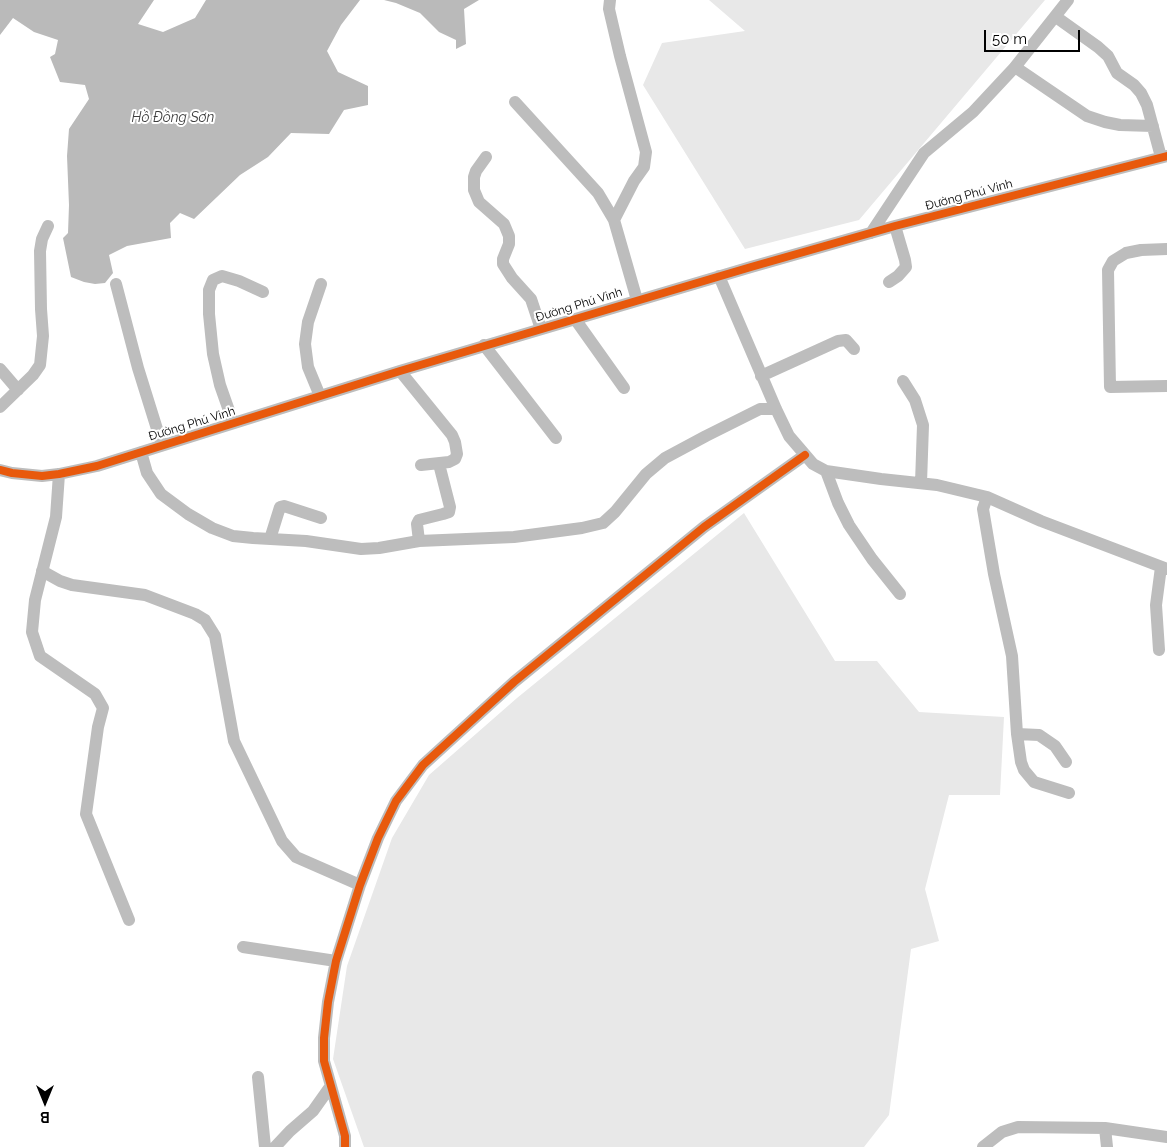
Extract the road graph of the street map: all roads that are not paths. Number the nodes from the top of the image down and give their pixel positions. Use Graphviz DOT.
graph roads {
  1 [pos="610,0"];
  2 [pos="1068,0"];
  3 [pos="1056,17"];
  4 [pos="1015,67"];
  5 [pos="515,102"];
  6 [pos="1153,126"];
  7 [pos="486,157"];
  8 [pos="1164,157"];
  9 [pos="614,220"];
  10 [pos="48,226"];
  11 [pos="895,226"];
  12 [pos="871,233"];
  13 [pos="1167,249"];
  14 [pos="718,276"];
  15 [pos="889,282"];
  16 [pos="116,284"];
  17 [pos="321,284"];
  18 [pos="263,292"];
  19 [pos="637,300"];
  20 [pos="575,319"];
  21 [pos="541,328"];
  22 [pos="484,345"];
  23 [pos="854,349"];
  24 [pos="0,369"];
  25 [pos="400,371"];
  26 [pos="762,376"];
  27 [pos="903,381"];
  28 [pos="1167,386"];
  29 [pos="624,388"];
  30 [pos="18,390"];
  31 [pos="320,396"];
  32 [pos="0,408"];
  33 [pos="776,409"];
  34 [pos="233,422"];
  35 [pos="556,438"];
  36 [pos="162,445"];
  37 [pos="140,452"];
  38 [pos="805,455"];
  39 [pos="440,464"];
  40 [pos="421,465"];
  41 [pos="0,470"];
  42 [pos="826,471"];
  43 [pos="59,474"];
  44 [pos="921,483"];
  45 [pos="987,497"];
  46 [pos="321,518"];
  47 [pos="270,538"];
  48 [pos="418,541"];
  49 [pos="1164,568"];
  50 [pos="42,571"];
  51 [pos="900,594"];
  52 [pos="1159,650"];
  53 [pos="1017,734"];
  54 [pos="1066,762"];
  55 [pos="1069,793"];
  56 [pos="360,885"];
  57 [pos="130,920"];
  58 [pos="243,947"];
  59 [pos="336,961"];
  60 [pos="258,1077"];
  61 [pos="330,1087"];
  62 [pos="1105,1128"];
  63 [pos="1167,1137"];
  64 [pos="265,1147"];
  65 [pos="275,1147"];
  66 [pos="344,1147"];
  67 [pos="983,1147"];
  68 [pos="1107,1147"];
  1 -- 9 [label="street"];
  2 -- 3 [label="street"];
  3 -- 4 [label="street"];
  3 -- 6 [label="street"];
  4 -- 6 [label="street"];
  4 -- 12 [label="street"];
  5 -- 9 [label="street"];
  6 -- 8 [label="street"];
  7 -- 21 [label="street"];
  8 -- 11 [label="street, Đường Phú Vinh"];
  9 -- 19 [label="street"];
  10 -- 30 [label="street"];
  11 -- 12 [label="street, Đường Phú Vinh"];
  11 -- 15 [label="street"];
  12 -- 14 [label="street, Đường Phú Vinh"];
  13 -- 28 [label="street"];
  14 -- 19 [label="street, Đường Phú Vinh"];
  14 -- 26 [label="street"];
  16 -- 36 [label="street"];
  17 -- 31 [label="street"];
  18 -- 34 [label="street"];
  19 -- 20 [label="street, Đường Phú Vinh"];
  20 -- 21 [label="street, Đường Phú Vinh"];
  20 -- 29 [label="street"];
  21 -- 22 [label="street, Đường Phú Vinh"];
  22 -- 25 [label="street, Đường Phú Vinh"];
  22 -- 35 [label="street"];
  23 -- 26 [label="street"];
  24 -- 30 [label="street"];
  25 -- 31 [label="street, Đường Phú Vinh"];
  25 -- 39 [label="street"];
  26 -- 33 [label="street"];
  27 -- 44 [label="street"];
  30 -- 32 [label="street"];
  31 -- 34 [label="street, Đường Phú Vinh"];
  33 -- 38 [label="street"];
  33 -- 48 [label="street"];
  34 -- 36 [label="street, Đường Phú Vinh"];
  36 -- 37 [label="street, Đường Phú Vinh"];
  37 -- 43 [label="street, Đường Phú Vinh"];
  37 -- 47 [label="street"];
  38 -- 42 [label="street"];
  38 -- 56 [label="street"];
  39 -- 40 [label="street"];
  39 -- 48 [label="street"];
  41 -- 43 [label="street, Đường Phú Vinh"];
  42 -- 44 [label="street"];
  42 -- 51 [label="street"];
  43 -- 50 [label="street"];
  44 -- 45 [label="street"];
  45 -- 49 [label="street"];
  45 -- 53 [label="street"];
  46 -- 47 [label="street"];
  47 -- 48 [label="street"];
  49 -- 52 [label="street"];
  50 -- 56 [label="street"];
  50 -- 57 [label="street"];
  53 -- 54 [label="street"];
  53 -- 55 [label="street"];
  56 -- 59 [label="street"];
  58 -- 59 [label="street"];
  59 -- 61 [label="street"];
  60 -- 64 [label="street"];
  61 -- 65 [label="street"];
  61 -- 66 [label="street"];
  62 -- 63 [label="street"];
  62 -- 67 [label="street"];
  62 -- 68 [label="street"];
}
